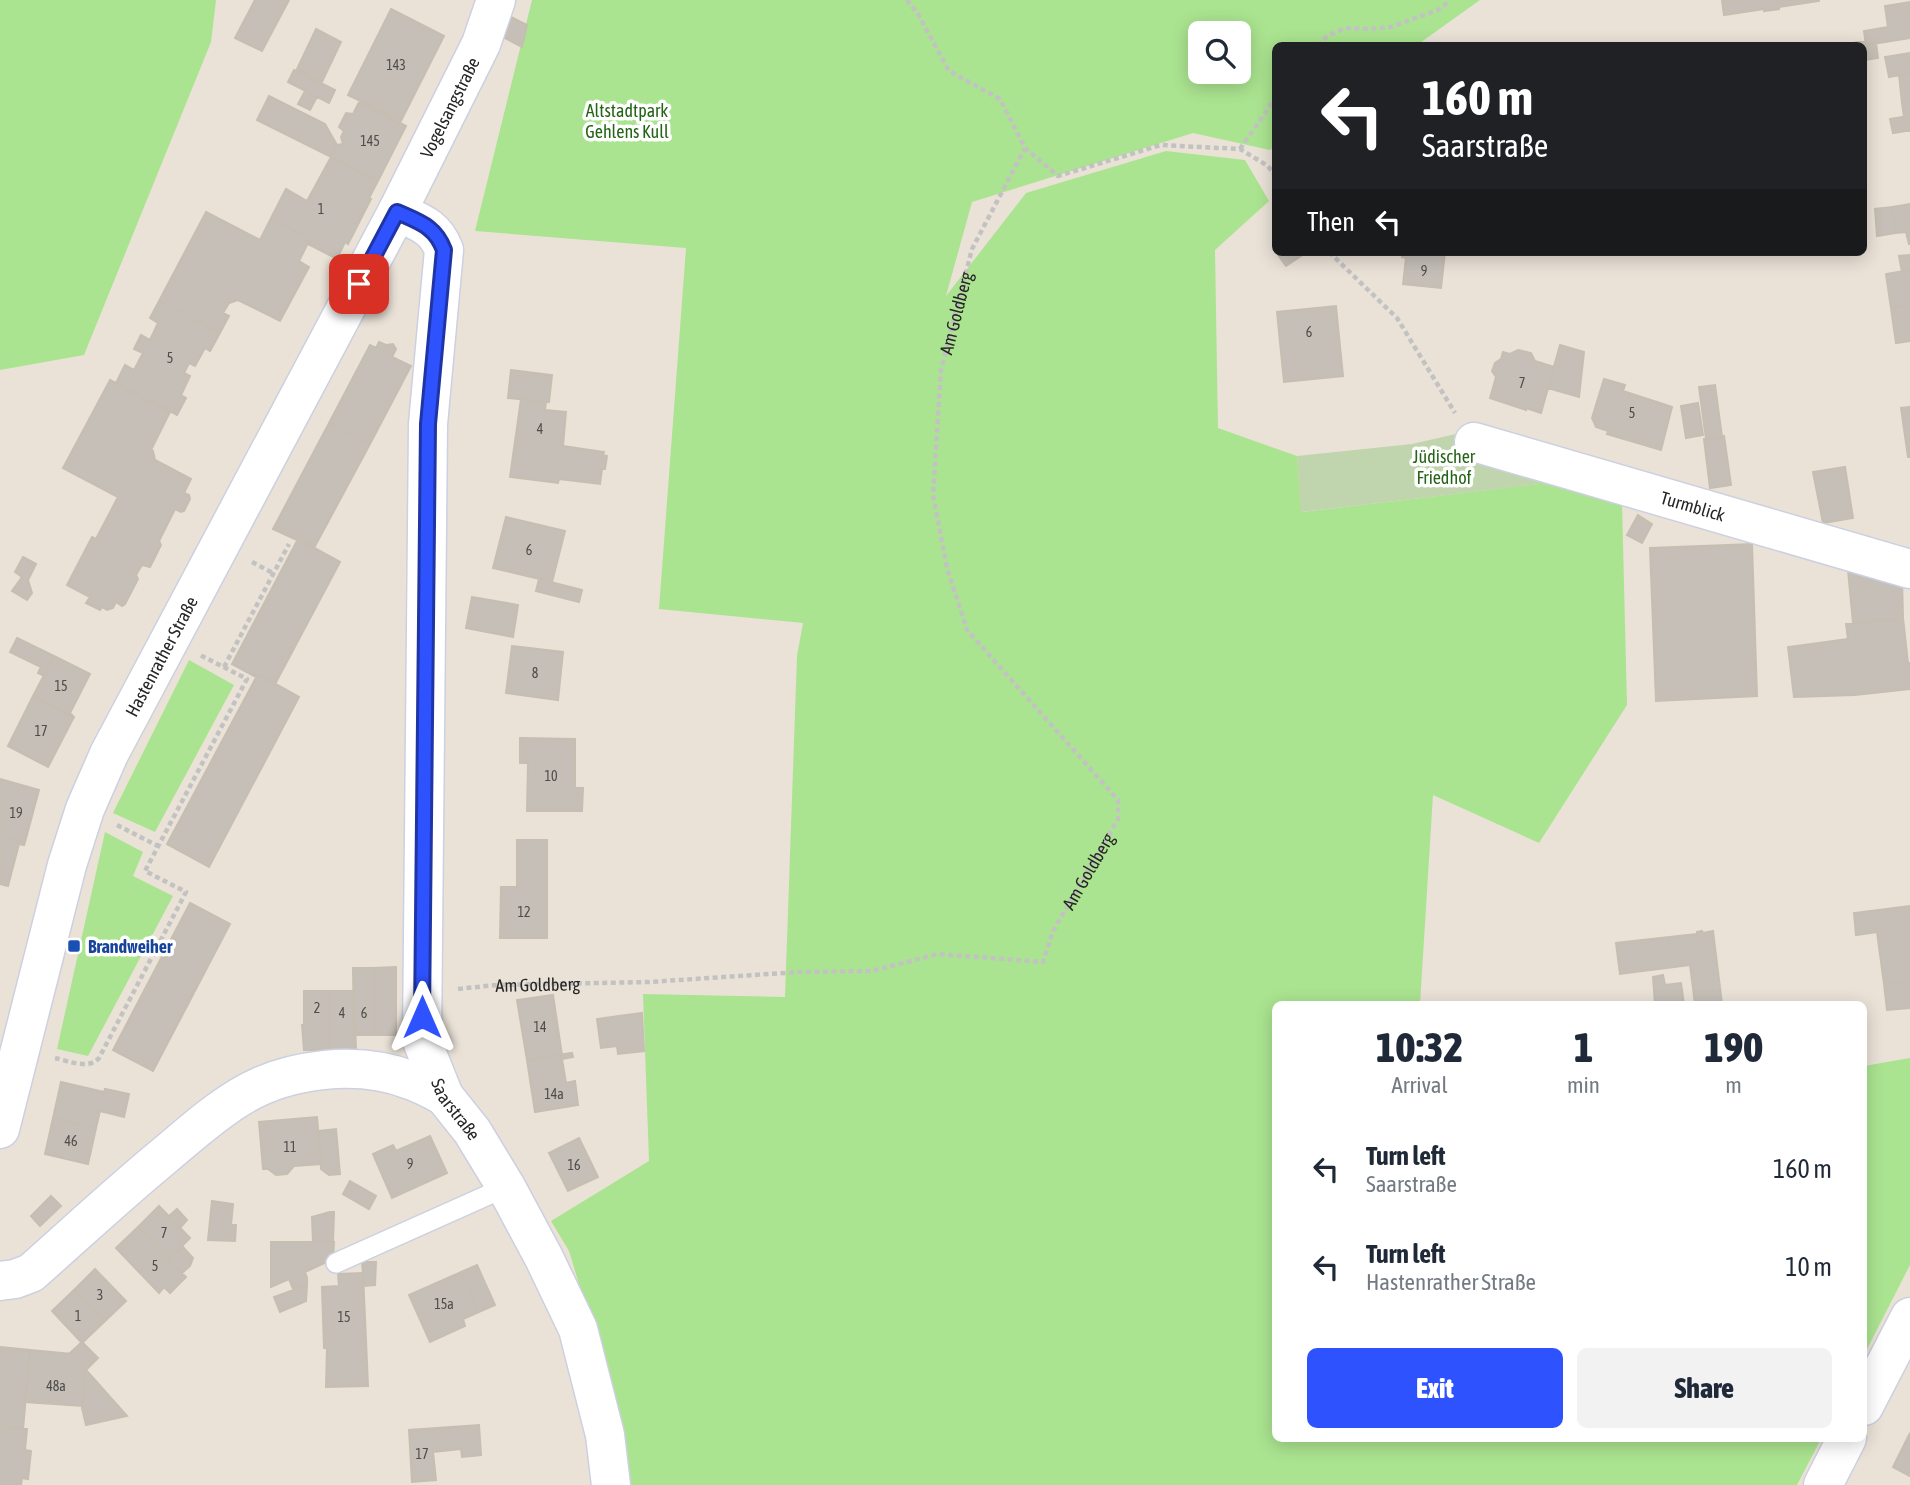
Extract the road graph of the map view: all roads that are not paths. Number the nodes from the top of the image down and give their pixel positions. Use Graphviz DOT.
graph roads {
  1 [pos="496,0"];
  2 [pos="397,212"];
  3 [pos="1474,442"];
  4 [pos="1910,569"];
  5 [pos="444,1096"];
  6 [pos="0,1129"];
  7 [pos="506,1187"];
  8 [pos="336,1263"];
  9 [pos="0,1281"];
  10 [pos="1910,1317"];
  11 [pos="1867,1400"];
  12 [pos="1846,1442"];
  13 [pos="1832,1482"];
  14 [pos="611,1485"];
  1 -- 2 [label="street, Vogelsangstraße"];
  2 -- 5 [label="street, Saarstraße"];
  2 -- 6 [label="street, Hastenrather Straße"];
  3 -- 4 [label="street, Turmblick"];
  5 -- 7 [label="street, Saarstraße"];
  5 -- 9 [label="street"];
  7 -- 8 [label="lane"];
  7 -- 14 [label="street, Saarstraße"];
  10 -- 11 [label="street"];
  12 -- 13 [label="street"];
}
